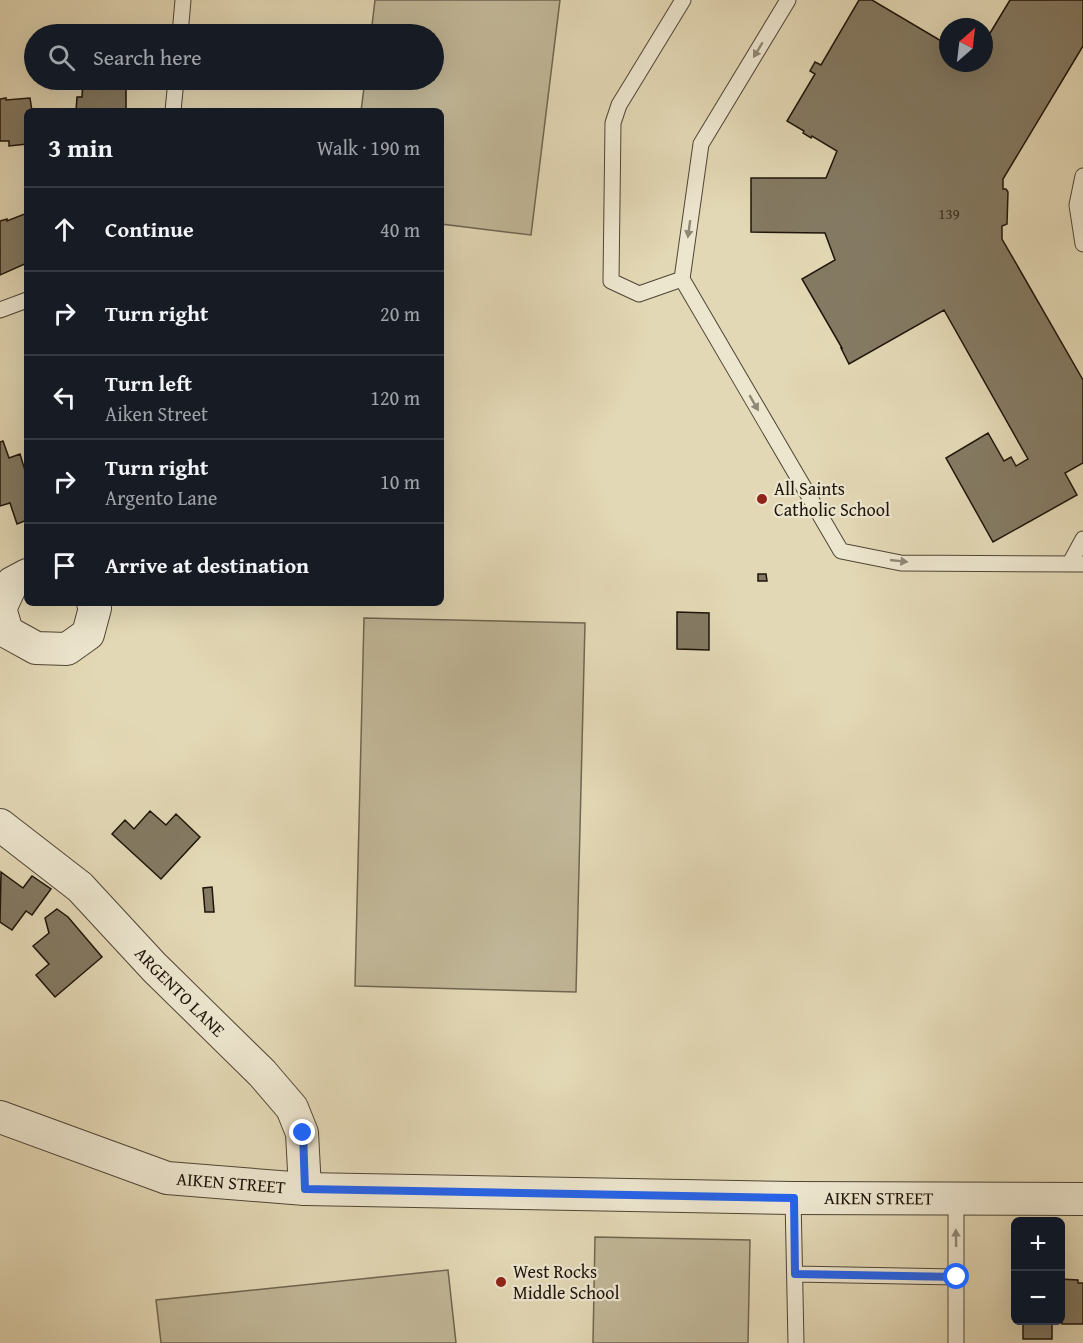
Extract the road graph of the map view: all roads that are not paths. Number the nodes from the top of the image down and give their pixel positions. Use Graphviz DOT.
graph roads {
  1 [pos="183,0"];
  2 [pos="683,0"];
  3 [pos="788,0"];
  4 [pos="181,24"];
  5 [pos="175,90"];
  6 [pos="173,108"];
  7 [pos="1083,176"];
  8 [pos="1083,244"];
  9 [pos="682,279"];
  10 [pos="24,301"];
  11 [pos="0,310"];
  12 [pos="1083,539"];
  13 [pos="1077,564"];
  14 [pos="24,577"];
  15 [pos="94,606"];
  16 [pos="0,608"];
  17 [pos="0,825"];
  18 [pos="0,1117"];
  19 [pos="305,1189"];
  20 [pos="794,1198"];
  21 [pos="956,1199"];
  22 [pos="1083,1199"];
  23 [pos="795,1274"];
  24 [pos="957,1277"];
  25 [pos="796,1343"];
  26 [pos="956,1343"];
  1 -- 4 [label="lane"];
  2 -- 9 [label="lane"];
  3 -- 9 [label="lane, one-way"];
  5 -- 6 [label="lane"];
  7 -- 8 [label="lane"];
  9 -- 13 [label="lane, one-way"];
  10 -- 11 [label="lane"];
  12 -- 13 [label="lane"];
  14 -- 16 [label="street"];
  15 -- 16 [label="street"];
  17 -- 19 [label="street, ARGENTO LANE"];
  18 -- 19 [label="street, AIKEN STREET"];
  19 -- 20 [label="street, AIKEN STREET"];
  20 -- 21 [label="street, AIKEN STREET"];
  20 -- 23 [label="lane"];
  21 -- 22 [label="street, AIKEN STREET"];
  24 -- 21 [label="lane, one-way"];
  23 -- 24 [label="lane"];
  23 -- 25 [label="lane"];
  24 -- 26 [label="lane"];
}
